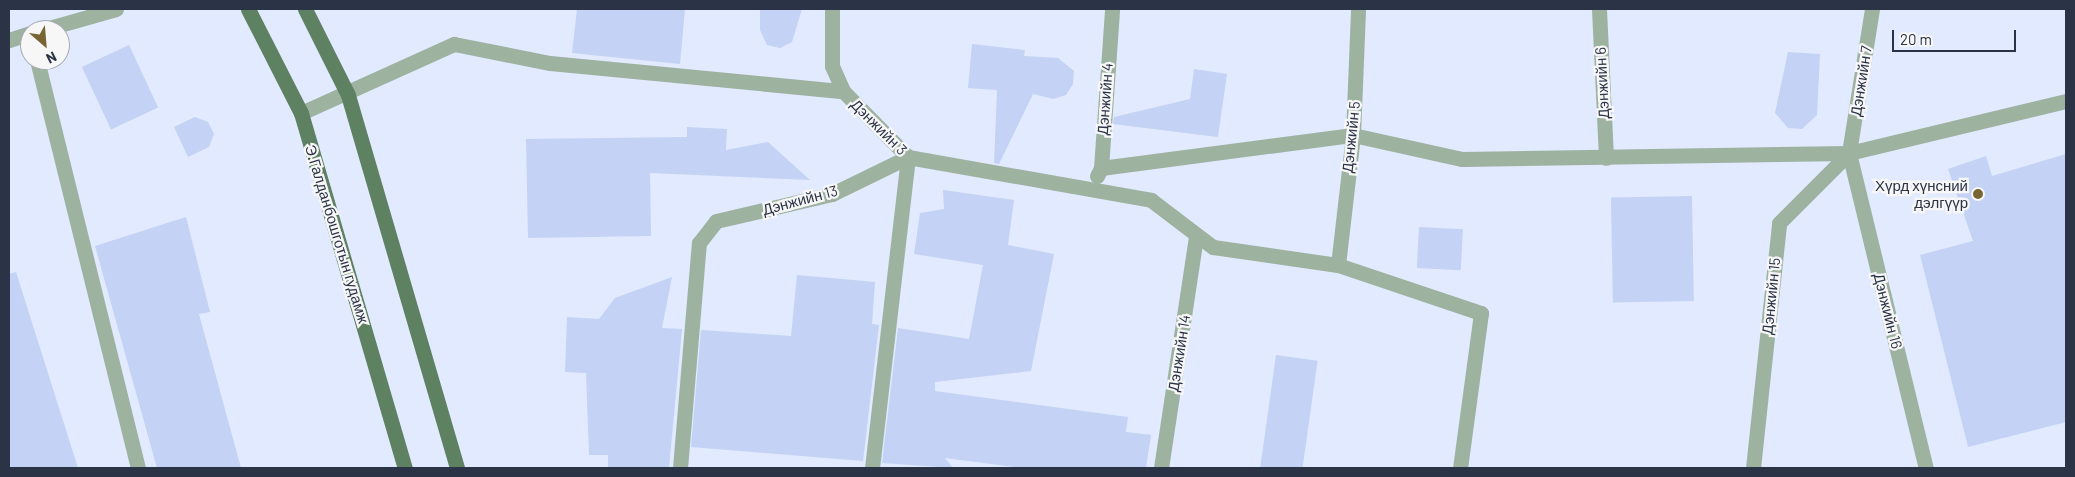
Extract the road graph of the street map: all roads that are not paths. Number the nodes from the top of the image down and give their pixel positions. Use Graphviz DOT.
graph roads {
  1 [pos="116,9"];
  2 [pos="248,9"];
  3 [pos="305,9"];
  4 [pos="832,9"];
  5 [pos="1112,9"];
  6 [pos="1358,9"];
  7 [pos="1599,9"];
  8 [pos="1872,9"];
  9 [pos="70,22"];
  10 [pos="39,70"];
  11 [pos="843,91"];
  12 [pos="348,94"];
  13 [pos="2066,101"];
  14 [pos="301,113"];
  15 [pos="1353,135"];
  16 [pos="1849,154"];
  17 [pos="908,157"];
  18 [pos="1606,158"];
  19 [pos="1101,168"];
  20 [pos="1090,187"];
  21 [pos="1196,237"];
  22 [pos="1338,265"];
  23 [pos="138,468"];
  24 [pos="405,468"];
  25 [pos="458,468"];
  26 [pos="680,468"];
  27 [pos="872,468"];
  28 [pos="1161,468"];
  29 [pos="1460,468"];
  30 [pos="1753,468"];
  31 [pos="1926,468"];
  1 -- 9 [label="street"];
  2 -- 14 [label="main road, Э.Галданбошготын гудамж"];
  3 -- 12 [label="main road"];
  4 -- 11 [label="street, Дэнжийн 3"];
  5 -- 19 [label="street, Дэнжийн 4"];
  6 -- 15 [label="street, Дэнжийн 5"];
  7 -- 18 [label="street, Дэнжийн 6"];
  8 -- 16 [label="street, Дэнжийн 7"];
  10 -- 23 [label="street"];
  11 -- 12 [label="street"];
  11 -- 17 [label="street, Дэнжийн 3"];
  12 -- 14 [label="street"];
  12 -- 25 [label="main road"];
  13 -- 16 [label="street"];
  14 -- 24 [label="main road, Э.Галданбошготын гудамж"];
  15 -- 18 [label="street"];
  15 -- 19 [label="street"];
  15 -- 22 [label="street, Дэнжийн 5"];
  16 -- 18 [label="street"];
  16 -- 30 [label="street, Дэнжийн 15"];
  16 -- 31 [label="street, Дэнжийн 16"];
  17 -- 20 [label="street, Дэнжийн 3"];
  17 -- 26 [label="street, Дэнжийн 13"];
  17 -- 27 [label="street"];
  19 -- 20 [label="street, Дэнжийн 4"];
  20 -- 21 [label="street, Дэнжийн 3"];
  21 -- 22 [label="street, Дэнжийн 3"];
  21 -- 28 [label="street, Дэнжийн 14"];
  22 -- 29 [label="street, Дэнжийн 3"];
}
